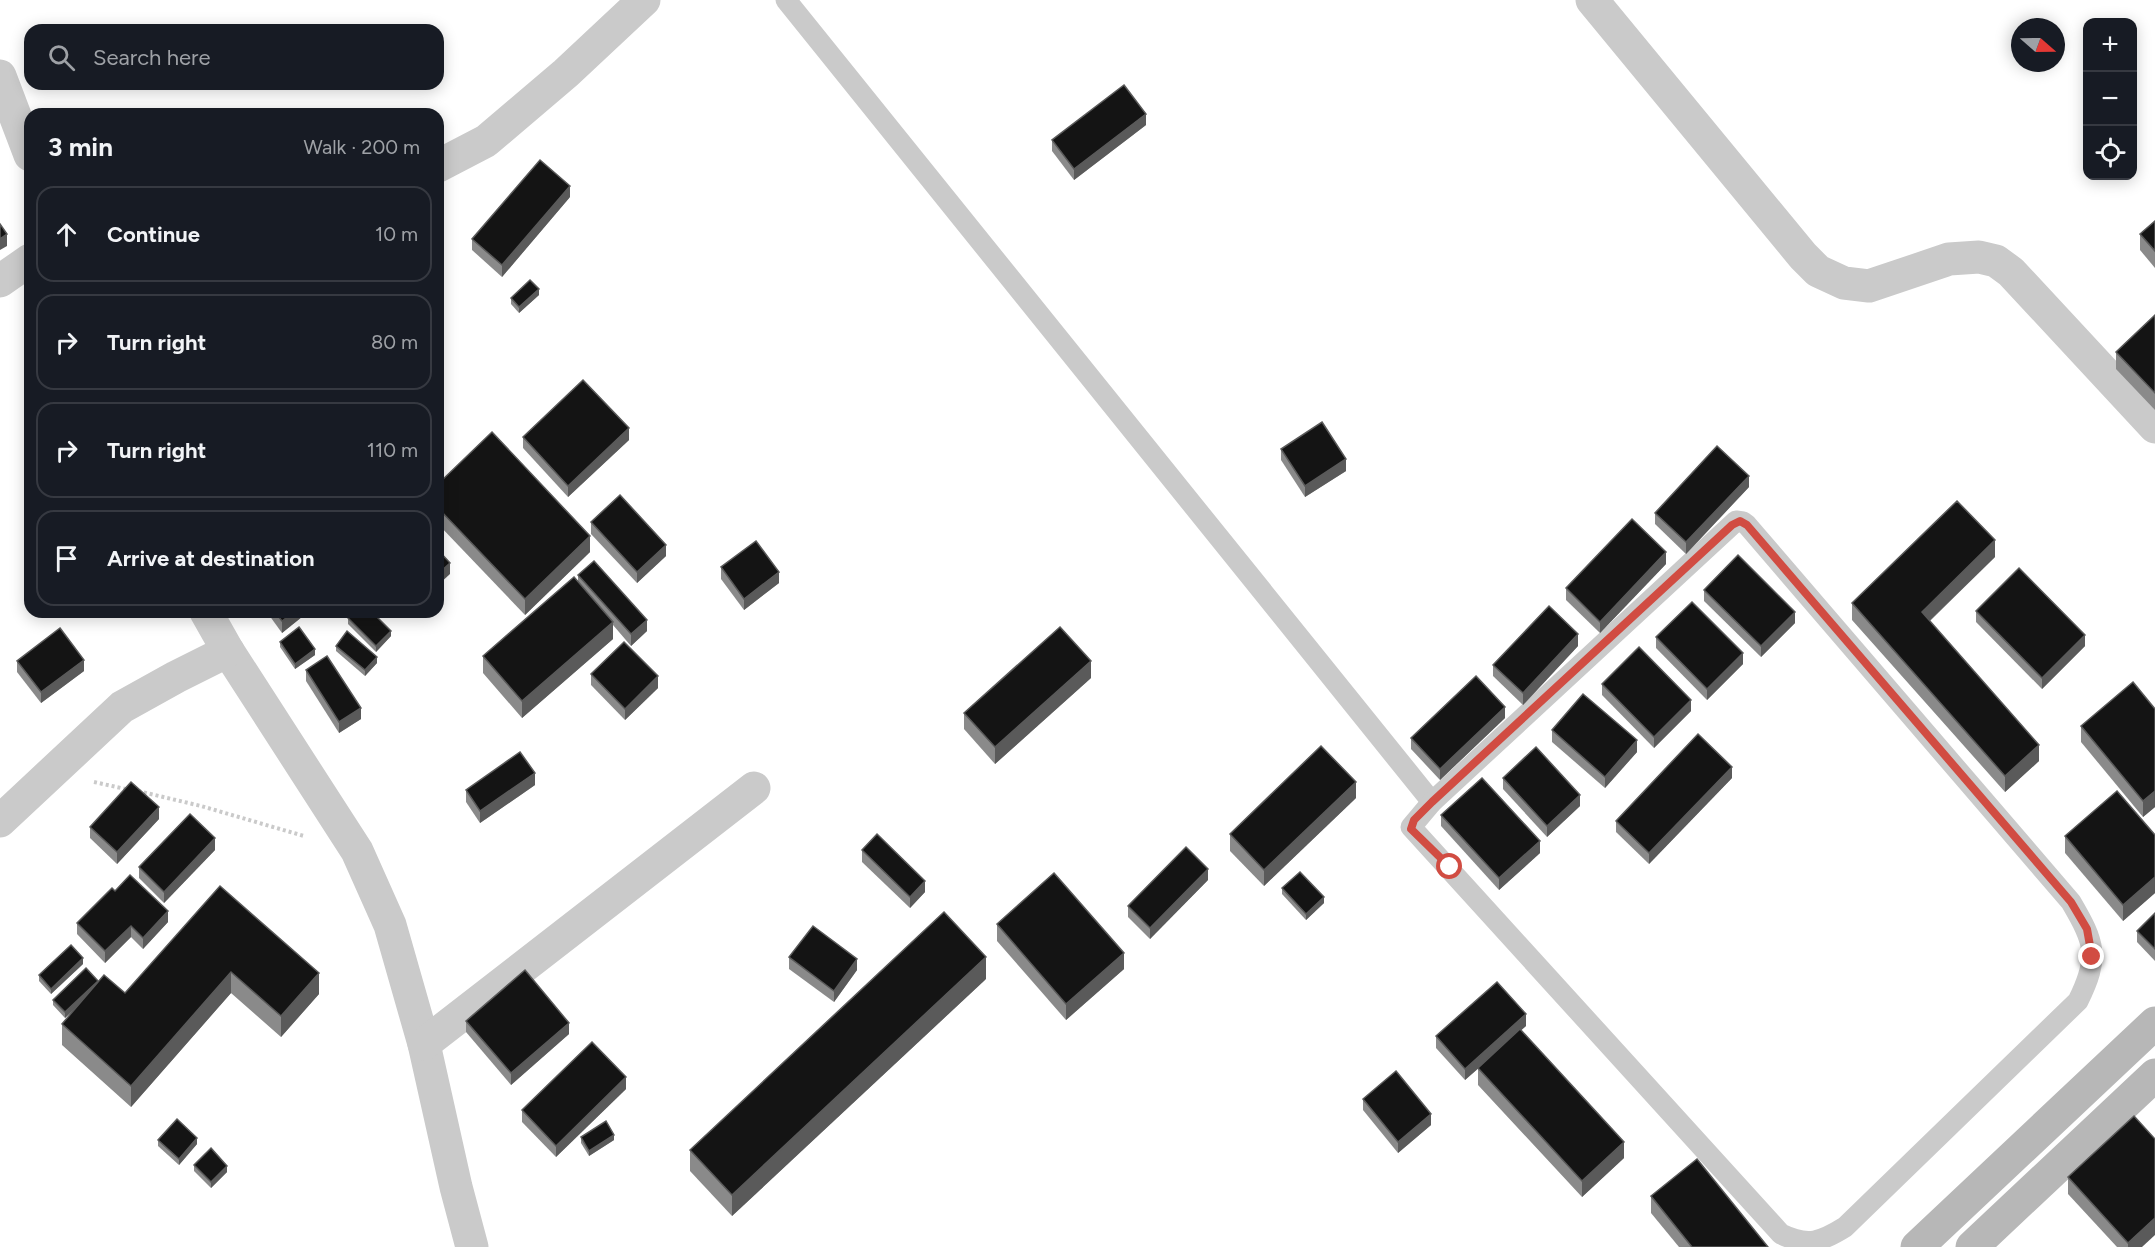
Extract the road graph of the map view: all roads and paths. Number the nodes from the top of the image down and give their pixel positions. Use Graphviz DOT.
graph roads {
  1 [pos="644,0"];
  2 [pos="786,0"];
  3 [pos="1592,0"];
  4 [pos="0,76"];
  5 [pos="24,139"];
  6 [pos="444,163"];
  7 [pos="24,264"];
  8 [pos="0,281"];
  9 [pos="2155,427"];
  10 [pos="209,618"];
  11 [pos="228,651"];
  12 [pos="47,776"];
  13 [pos="754,788"];
  14 [pos="1432,802"];
  15 [pos="0,821"];
  16 [pos="357,851"];
  17 [pos="2155,1023"];
  18 [pos="424,1044"];
  19 [pos="2155,1075"];
  20 [pos="472,1247"];
  21 [pos="1917,1247"];
  22 [pos="1972,1247"];
  1 -- 6 [label="street"];
  2 -- 14 [label="lane"];
  3 -- 9 [label="street"];
  4 -- 5 [label="street"];
  7 -- 8 [label="street"];
  10 -- 11 [label="street"];
  11 -- 12 [label="street"];
  11 -- 16 [label="street"];
  12 -- 15 [label="street"];
  12 -- 16 [label="path"];
  13 -- 18 [label="street"];
  14 -- 14 [label="lane"];
  16 -- 18 [label="street"];
  17 -- 21 [label="main road"];
  18 -- 20 [label="street"];
  19 -- 22 [label="main road"];
}
